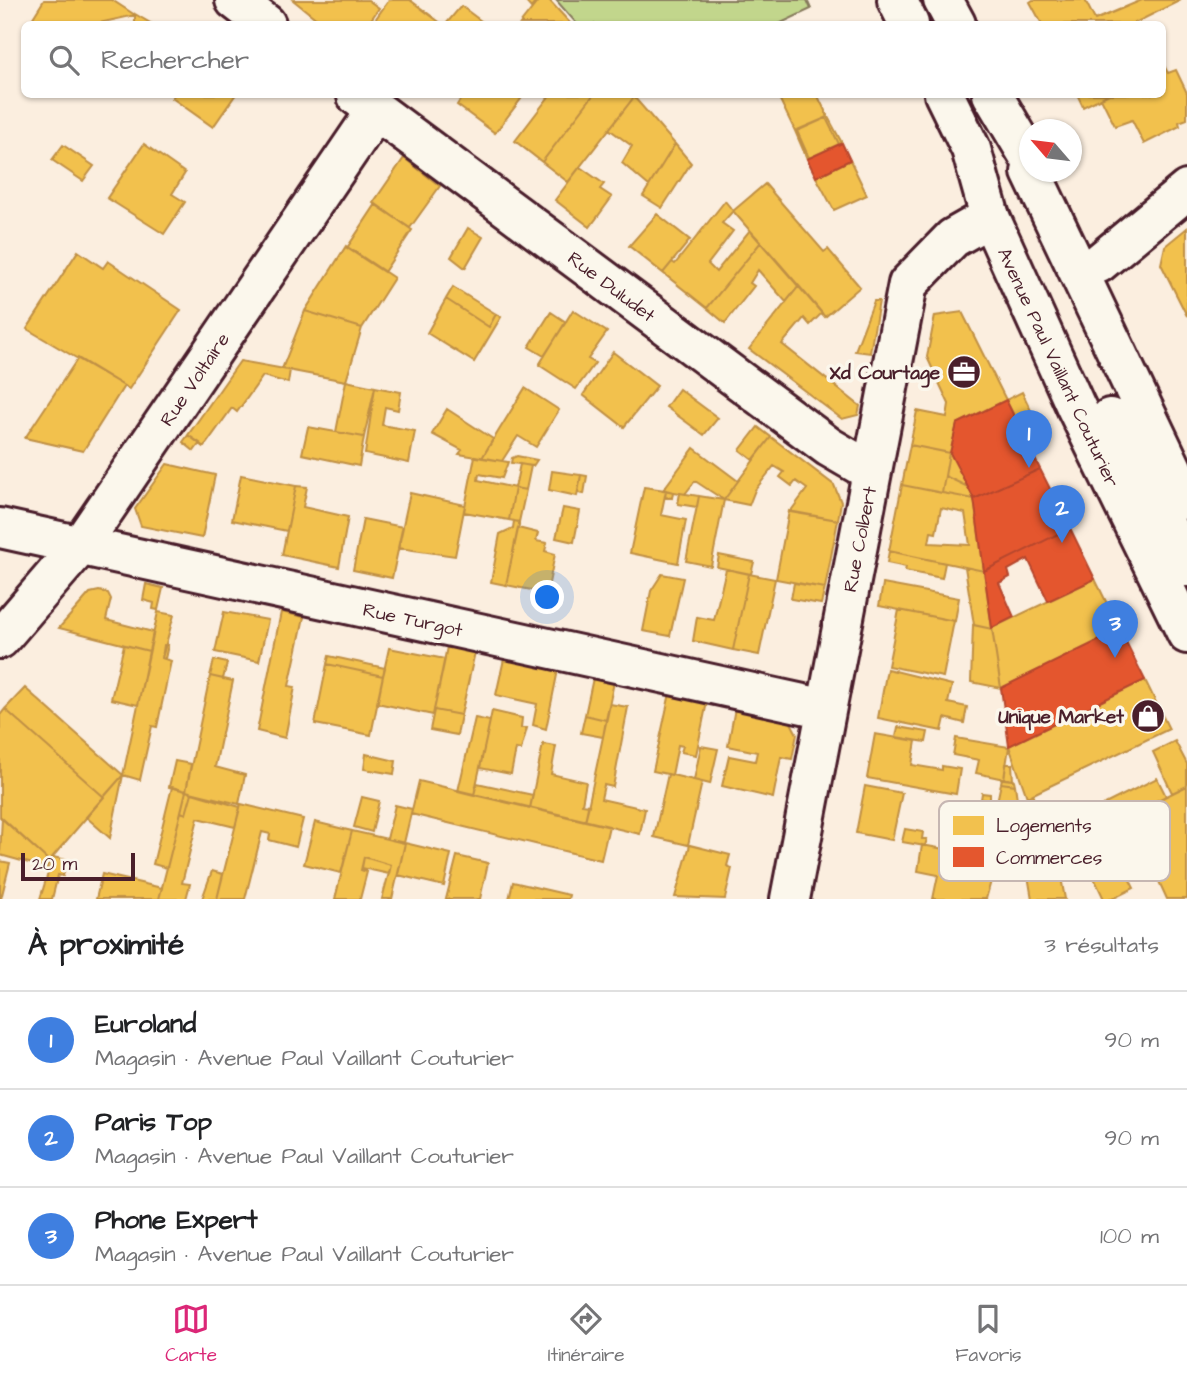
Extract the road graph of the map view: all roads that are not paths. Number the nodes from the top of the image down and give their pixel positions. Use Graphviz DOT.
graph roads {
  1 [pos="235,0"];
  2 [pos="897,0"];
  3 [pos="943,0"];
  4 [pos="262,21"];
  5 [pos="908,21"];
  6 [pos="954,21"];
  7 [pos="946,98"];
  8 [pos="994,98"];
  9 [pos="366,103"];
  10 [pos="1019,142"];
  11 [pos="971,149"];
  12 [pos="1036,182"];
  13 [pos="1045,182"];
  14 [pos="1187,190"];
  15 [pos="990,217"];
  16 [pos="1099,263"];
  17 [pos="1187,439"];
  18 [pos="872,472"];
  19 [pos="1187,500"];
  20 [pos="0,528"];
  21 [pos="80,546"];
  22 [pos="1187,567"];
  23 [pos="1187,634"];
  24 [pos="0,639"];
  25 [pos="827,709"];
  26 [pos="790,899"];
  1 -- 4 [label="street"];
  2 -- 5 [label="street"];
  3 -- 6 [label="street"];
  7 -- 11 [label="street, Avenue Paul Vaillant Couturier"];
  8 -- 10 [label="street"];
  9 -- 18 [label="street, Rue Duludet"];
  9 -- 21 [label="street, Rue Voltaire"];
  11 -- 15 [label="street, Avenue Paul Vaillant Couturier"];
  11 -- 22 [label="street"];
  12 -- 19 [label="street"];
  13 -- 16 [label="street"];
  14 -- 16 [label="street"];
  15 -- 18 [label="street, Rue Colbert"];
  15 -- 23 [label="street, Avenue Paul Vaillant Couturier"];
  16 -- 17 [label="street"];
  18 -- 25 [label="street, Rue Colbert"];
  20 -- 21 [label="street, Rue Turgot"];
  21 -- 24 [label="street, Rue Voltaire"];
  21 -- 25 [label="street, Rue Turgot"];
  25 -- 26 [label="street, Rue Colbert"];
}
